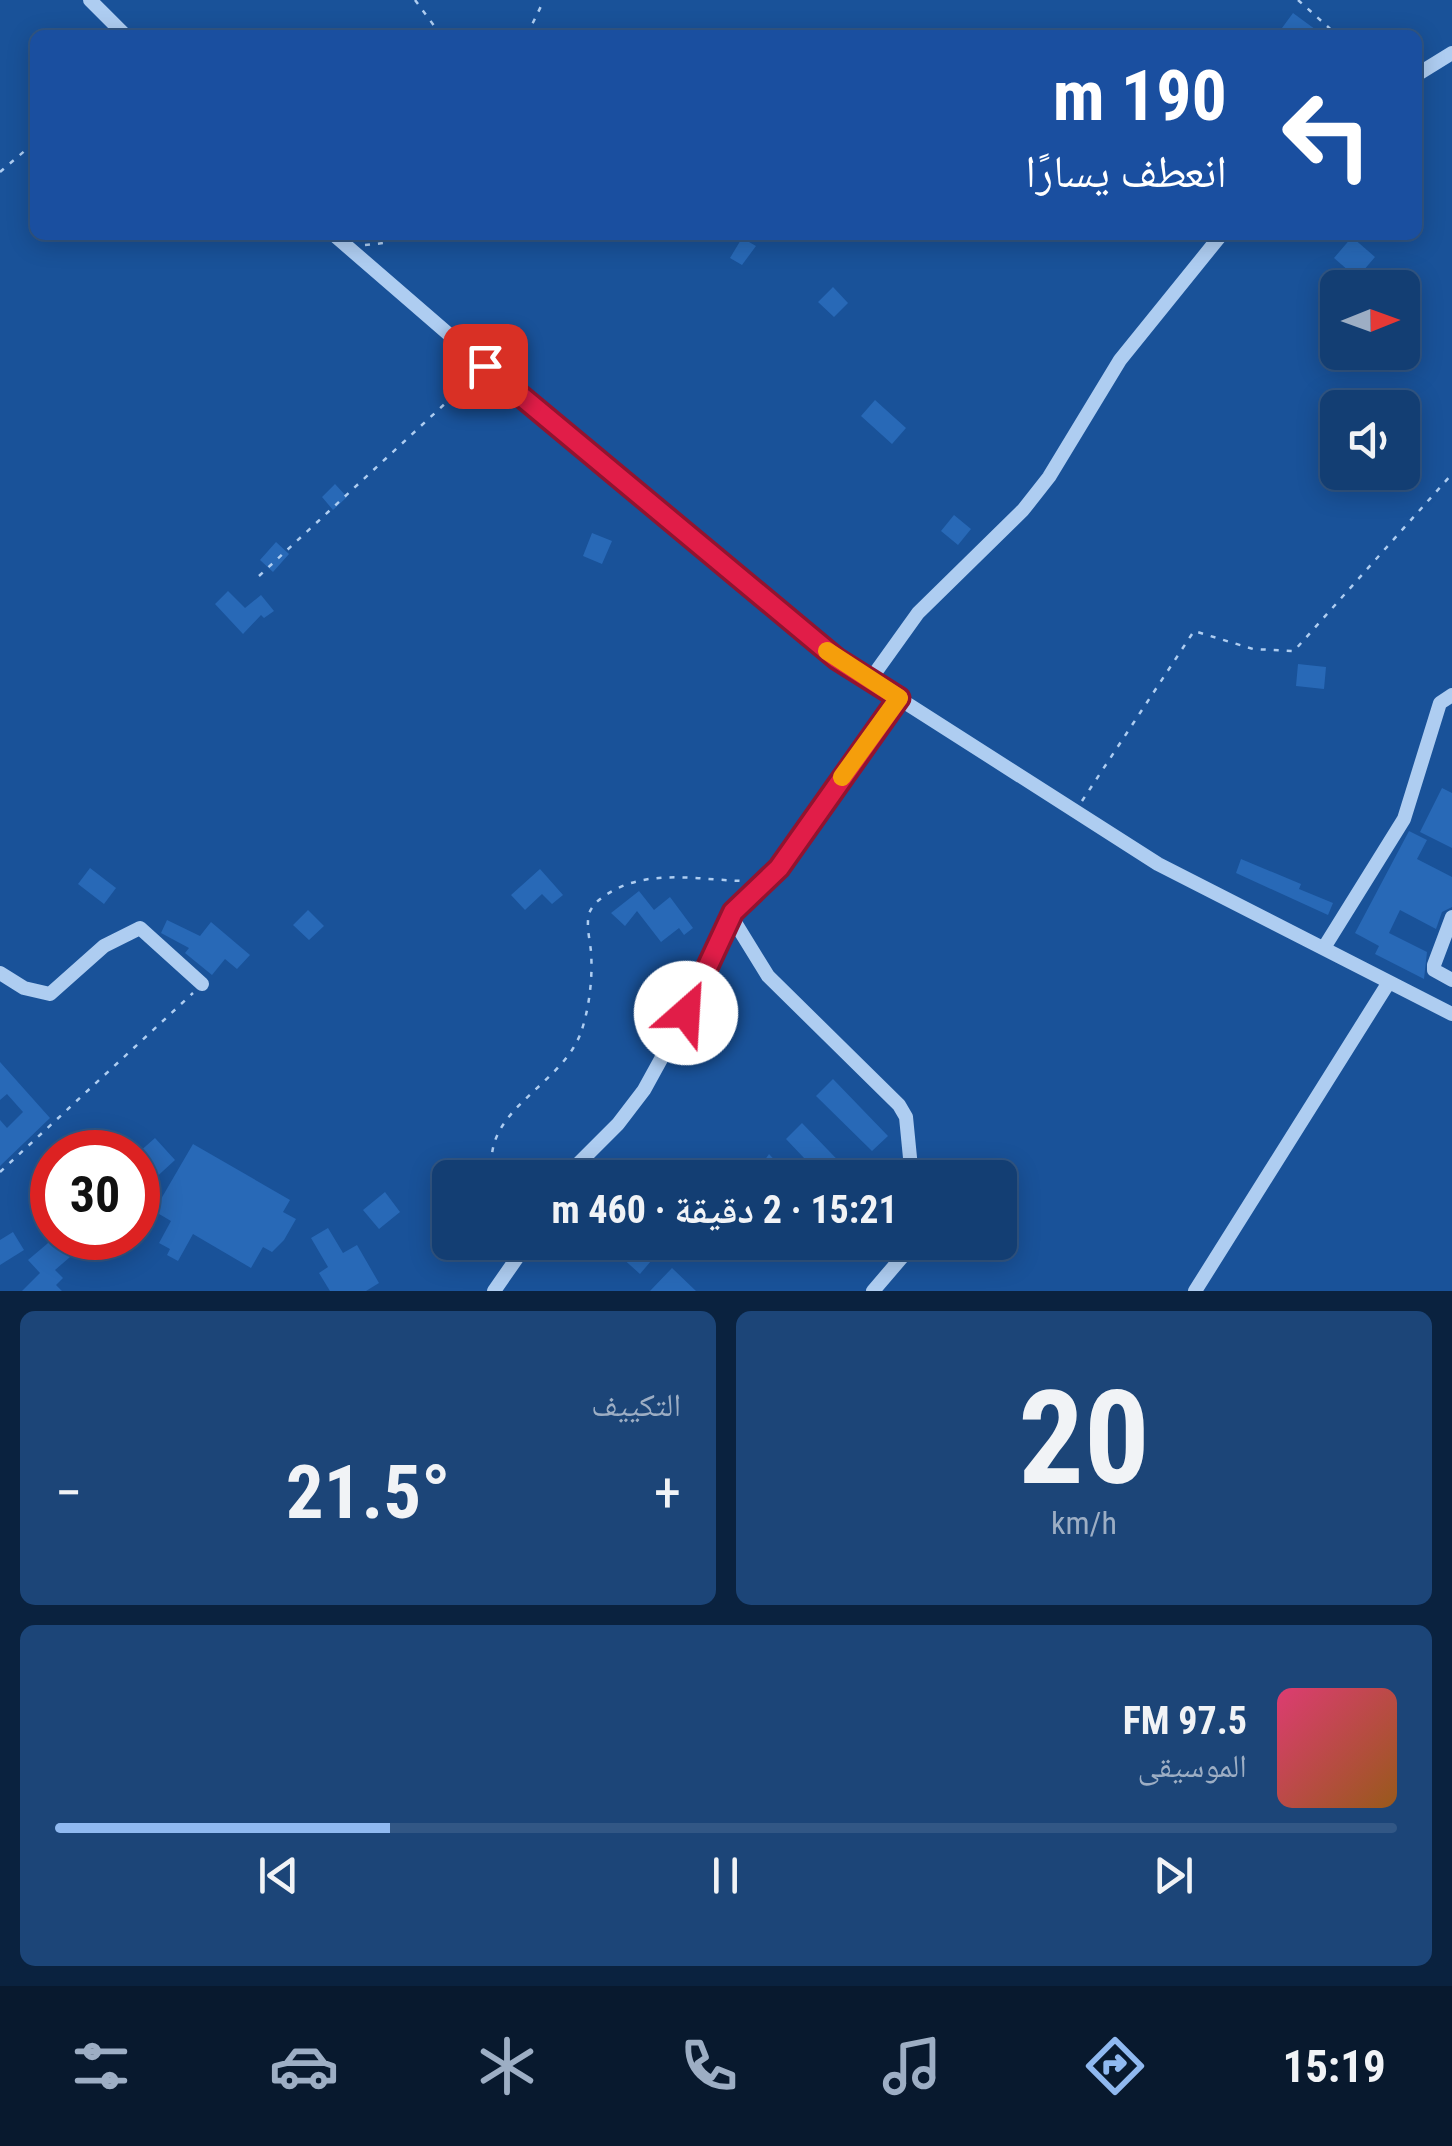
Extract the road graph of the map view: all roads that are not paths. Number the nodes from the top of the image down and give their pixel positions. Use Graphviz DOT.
graph roads {
  1 [pos="90,0"];
  2 [pos="120,30"];
  3 [pos="1452,53"];
  4 [pos="1422,72"];
  5 [pos="340,240"];
  6 [pos="1217,240"];
  7 [pos="870,680"];
  8 [pos="1452,695"];
  9 [pos="899,698"];
  10 [pos="731,916"];
  11 [pos="1452,917"];
  12 [pos="1325,946"];
  13 [pos="0,973"];
  14 [pos="1452,980"];
  15 [pos="1389,982"];
  16 [pos="202,984"];
  17 [pos="1452,1014"];
  18 [pos="582,1160"];
  19 [pos="910,1160"];
  20 [pos="516,1260"];
  21 [pos="900,1260"];
  22 [pos="494,1291"];
  23 [pos="873,1291"];
  24 [pos="1196,1291"];
  1 -- 2 [label="street"];
  3 -- 4 [label="street"];
  5 -- 7 [label="street"];
  6 -- 7 [label="street"];
  7 -- 9 [label="street"];
  8 -- 12 [label="street"];
  9 -- 10 [label="street"];
  9 -- 12 [label="street"];
  10 -- 18 [label="street"];
  10 -- 19 [label="street"];
  11 -- 14 [label="street"];
  12 -- 15 [label="street"];
  13 -- 16 [label="street"];
  15 -- 17 [label="street"];
  15 -- 24 [label="street"];
  20 -- 22 [label="street"];
  21 -- 23 [label="street"];
}
